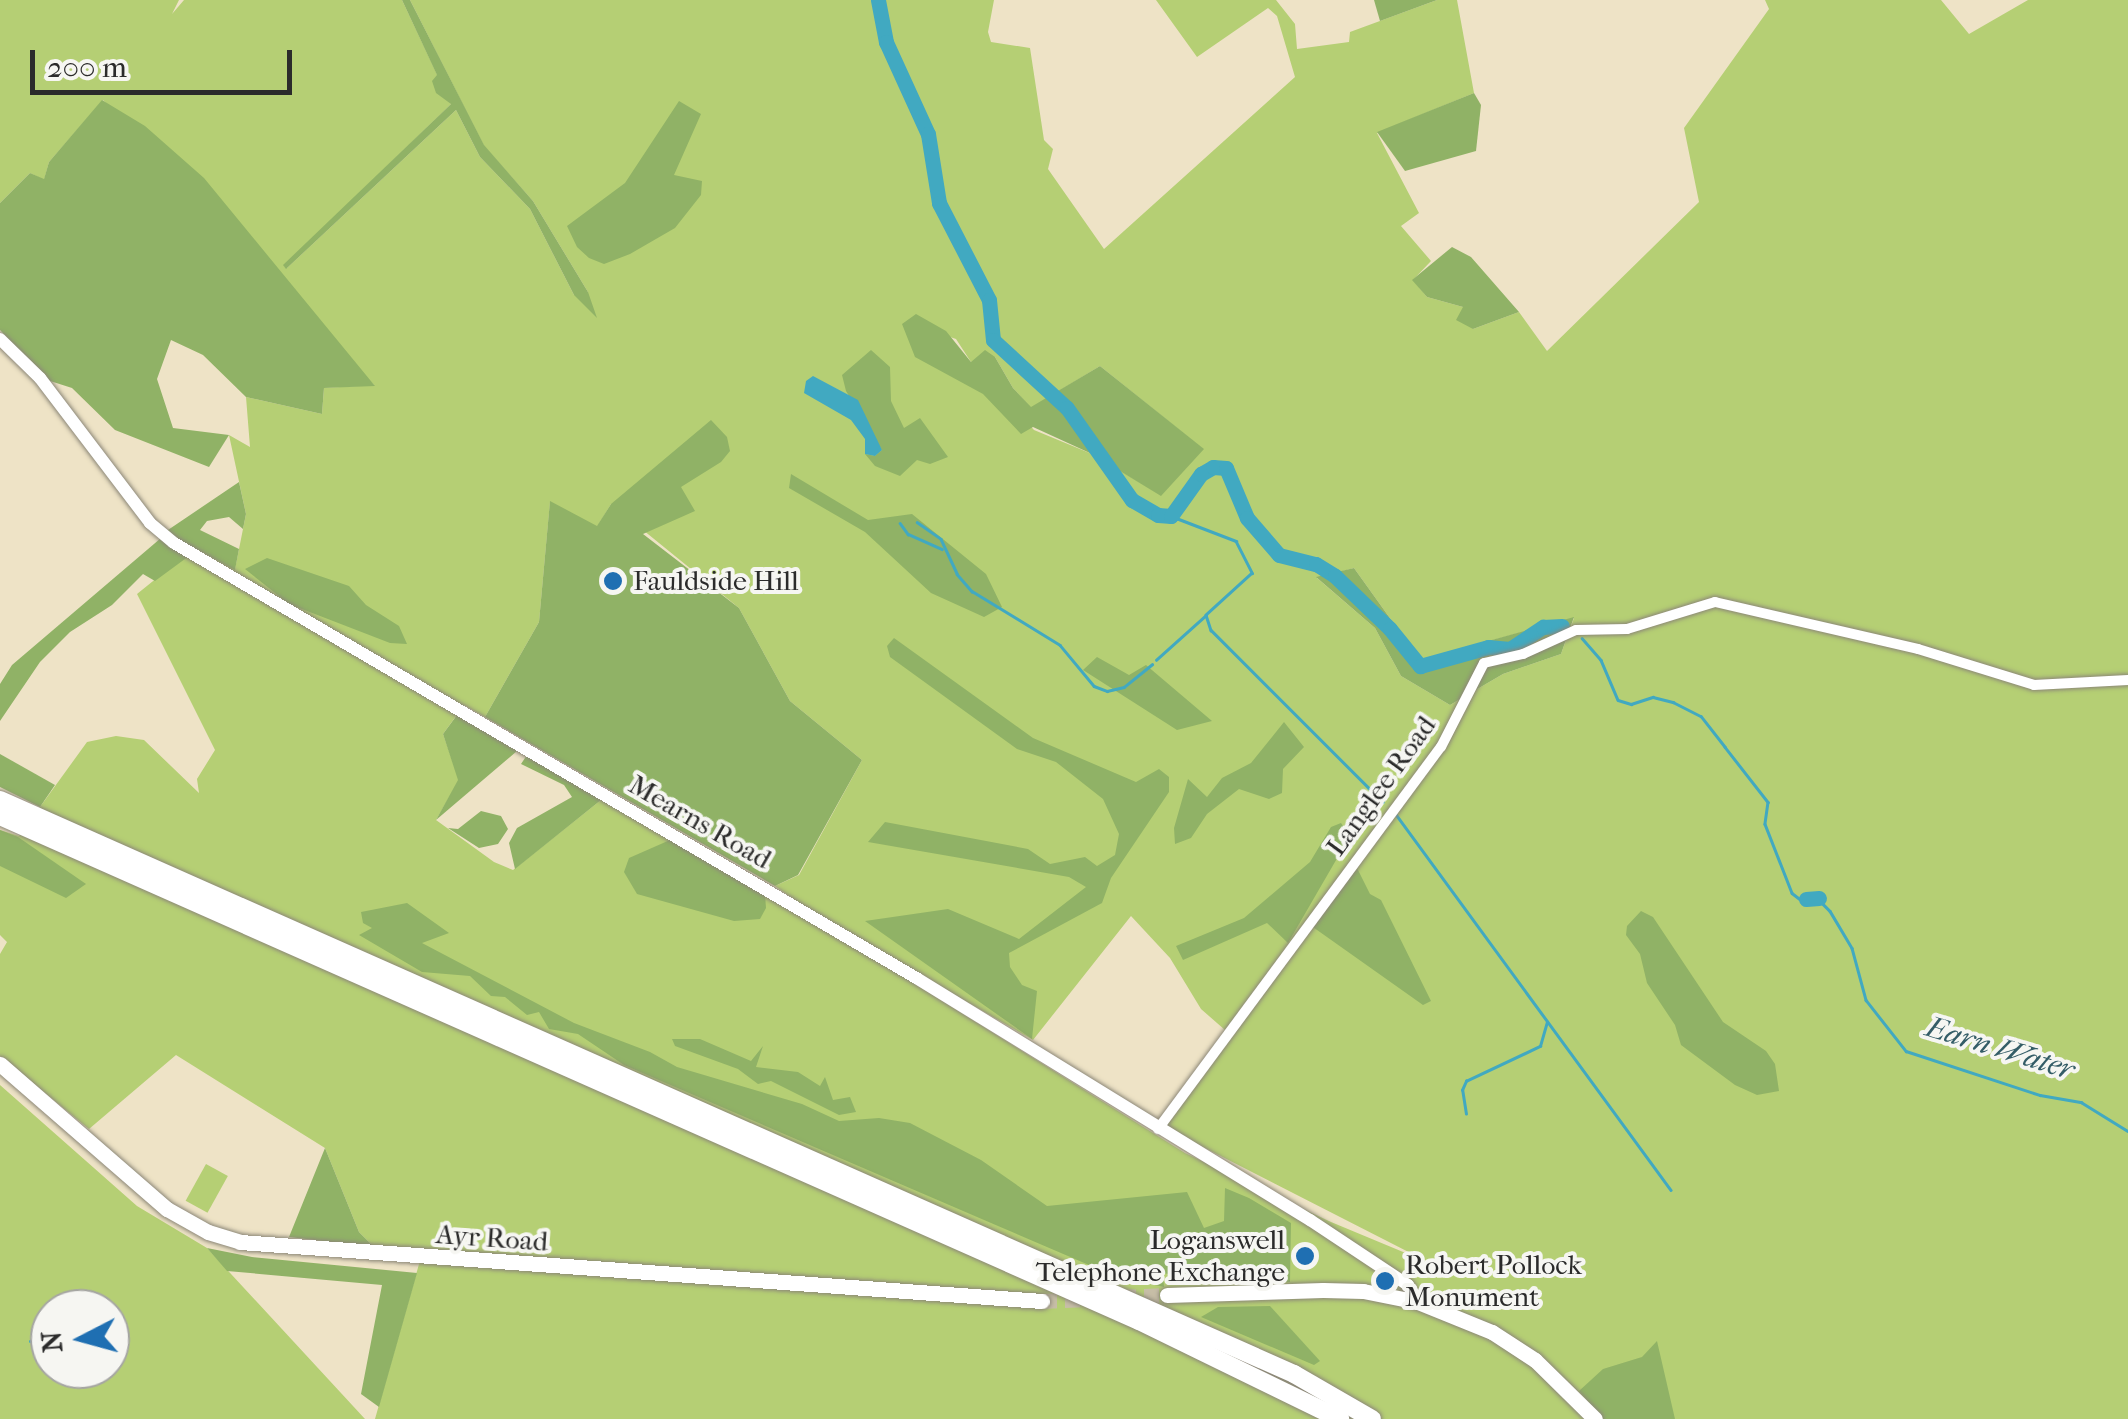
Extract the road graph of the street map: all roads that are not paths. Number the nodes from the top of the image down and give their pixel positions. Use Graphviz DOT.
graph roads {
  1 [pos="0,338"];
  2 [pos="2128,680"];
  3 [pos="0,798"];
  4 [pos="0,816"];
  5 [pos="0,1064"];
  6 [pos="1158,1128"];
  7 [pos="1167,1295"];
  8 [pos="1042,1300"];
  9 [pos="1418,1302"];
  10 [pos="1340,1419"];
  11 [pos="1372,1419"];
  12 [pos="1595,1419"];
  1 -- 6 [label="street, Mearns Road"];
  2 -- 6 [label="street, Langlee Road"];
  3 -- 11 [label="highway"];
  4 -- 10 [label="highway"];
  5 -- 8 [label="main road, Ayr Road"];
  6 -- 9 [label="street, Mearns Road"];
  7 -- 9 [label="main road"];
  9 -- 12 [label="main road"];
}
